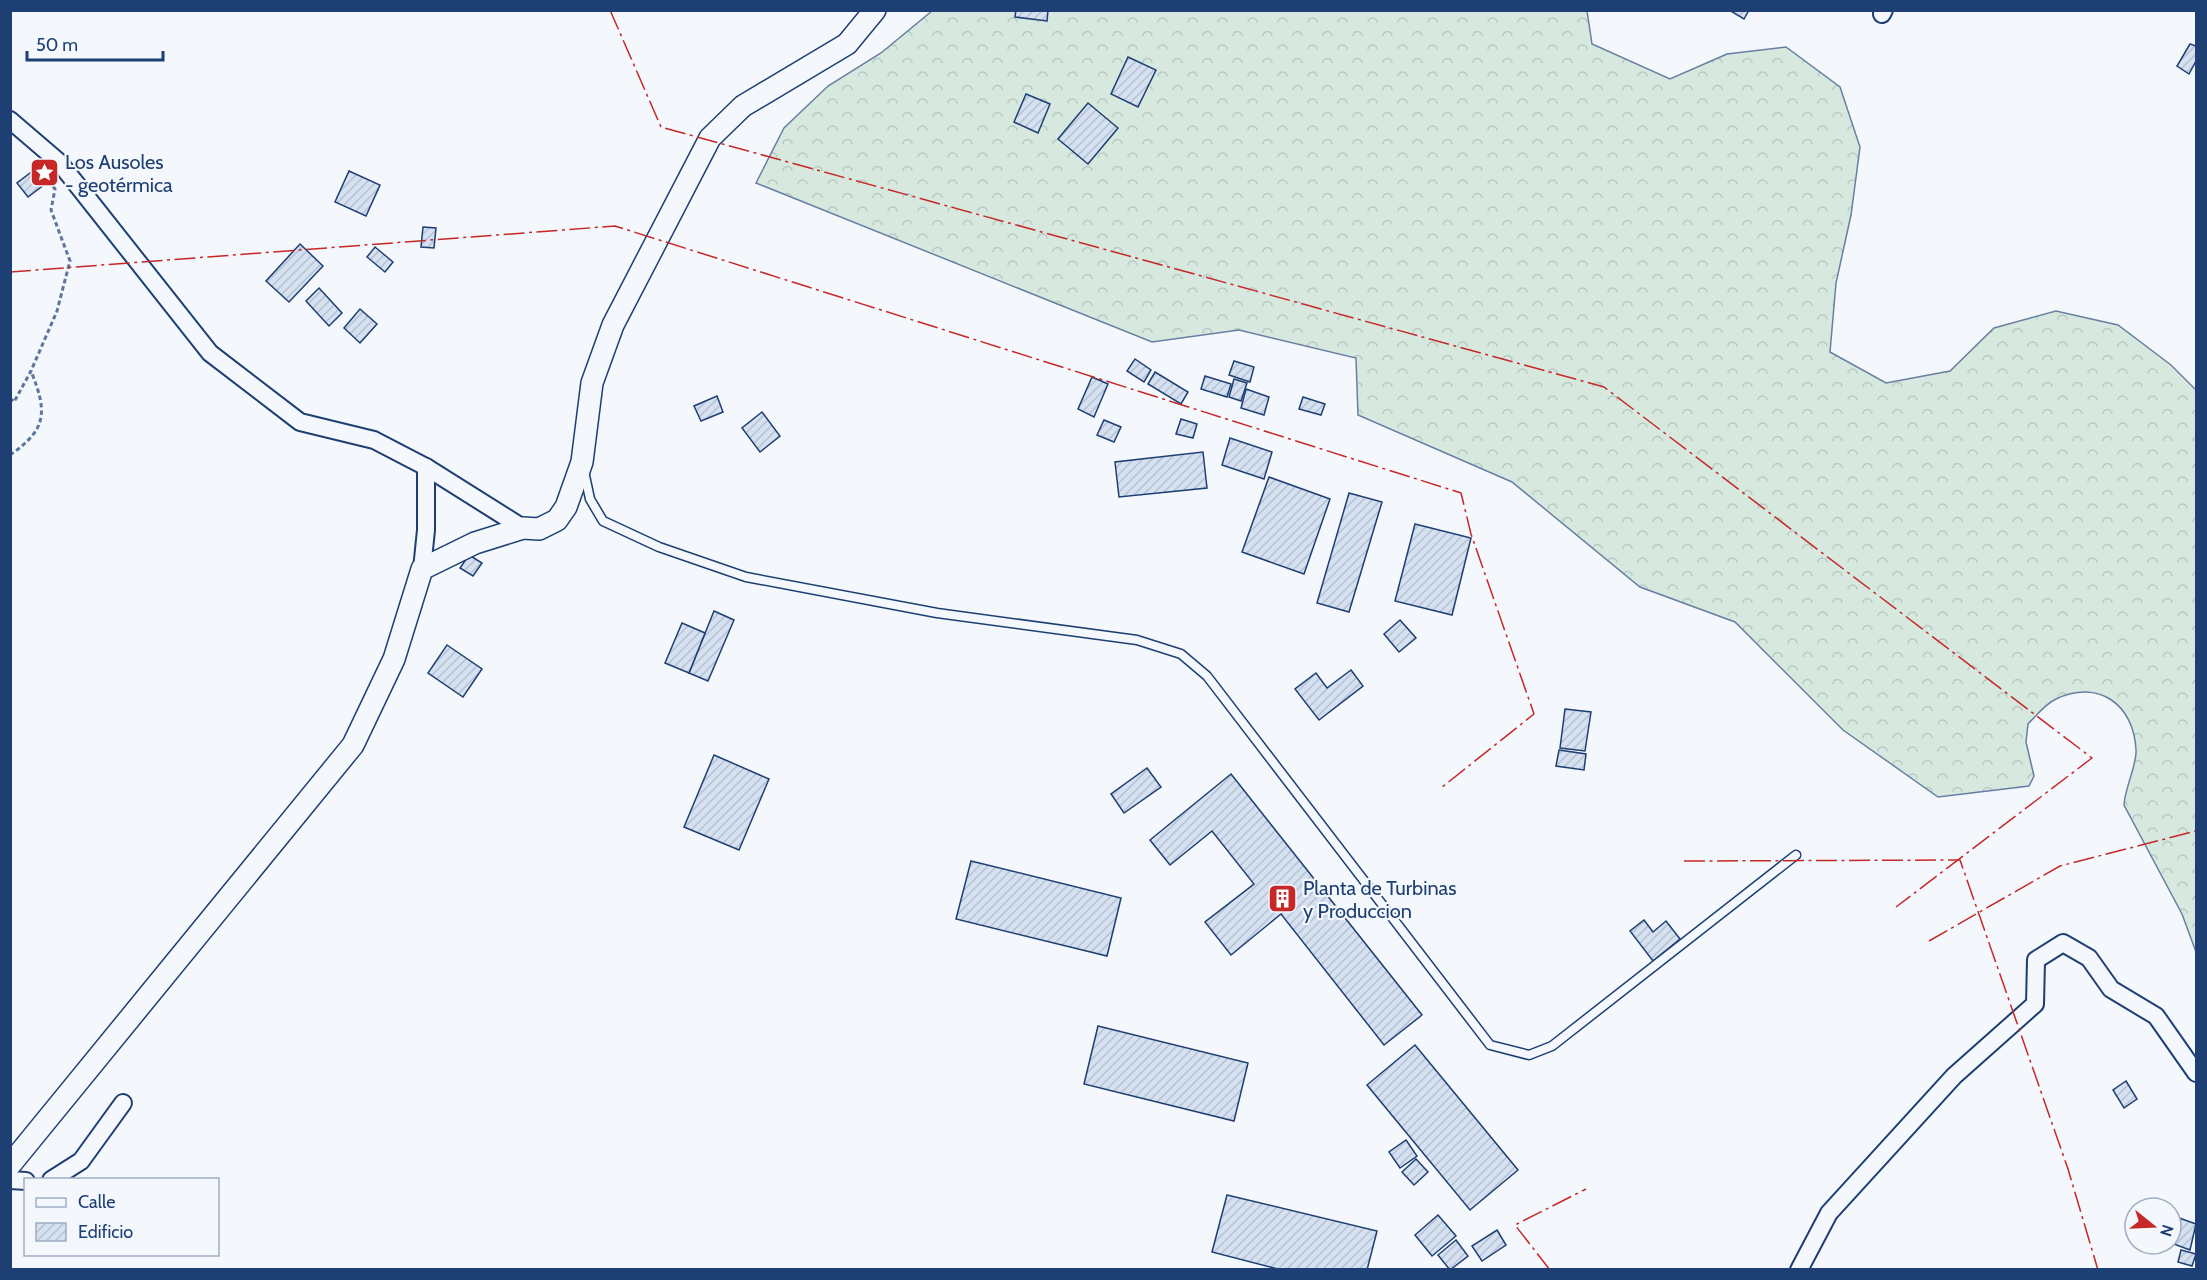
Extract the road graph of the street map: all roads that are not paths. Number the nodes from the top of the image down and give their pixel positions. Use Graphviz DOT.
graph roads {
  1 [pos="875,10"];
  2 [pos="10,120"];
  3 [pos="582,462"];
  4 [pos="426,467"];
  5 [pos="524,528"];
  6 [pos="422,569"];
  7 [pos="1796,855"];
  8 [pos="2196,1073"];
  9 [pos="123,1103"];
  10 [pos="10,1166"];
  11 [pos="53,1178"];
  12 [pos="1799,1269"];
  1 -- 3 [label="street"];
  2 -- 4 [label="street"];
  3 -- 5 [label="street"];
  3 -- 7 [label="lane"];
  4 -- 5 [label="street"];
  4 -- 6 [label="street"];
  5 -- 6 [label="street"];
  6 -- 10 [label="street"];
  8 -- 12 [label="street"];
  9 -- 11 [label="street"];
}
